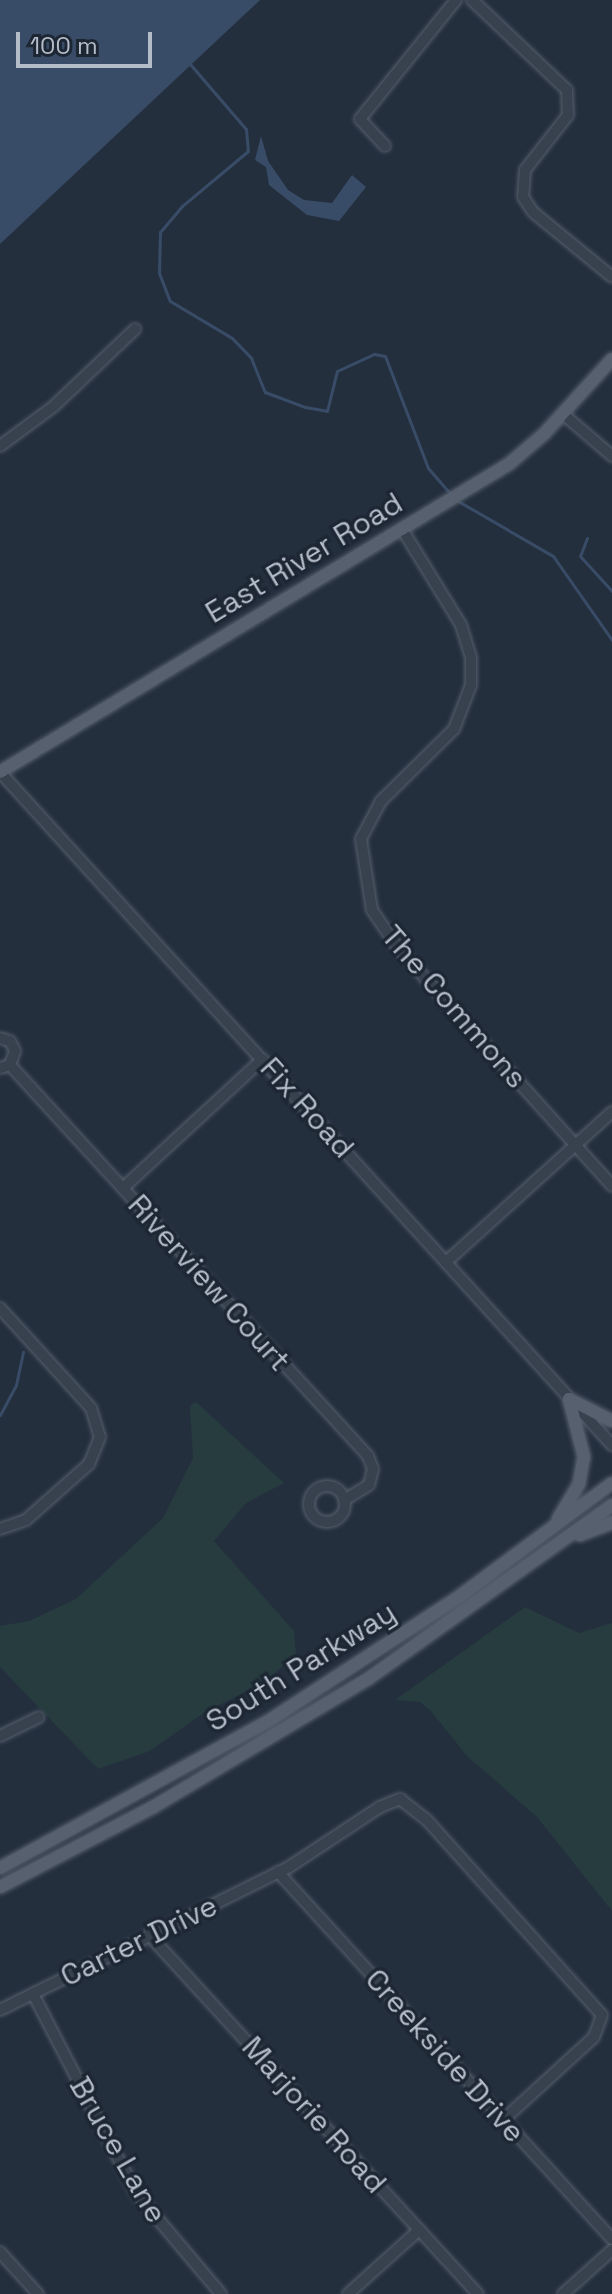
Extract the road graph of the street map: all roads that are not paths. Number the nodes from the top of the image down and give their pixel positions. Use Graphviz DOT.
graph roads {
  1 [pos="456,0"];
  2 [pos="472,0"];
  3 [pos="385,146"];
  4 [pos="612,277"];
  5 [pos="135,329"];
  6 [pos="612,359"];
  7 [pos="563,414"];
  8 [pos="0,446"];
  9 [pos="612,456"];
  10 [pos="402,529"];
  11 [pos="0,772"];
  12 [pos="0,1038"];
  13 [pos="263,1059"];
  14 [pos="5,1066"];
  15 [pos="612,1112"];
  16 [pos="575,1146"];
  17 [pos="612,1186"];
  18 [pos="123,1188"];
  19 [pos="446,1262"];
  20 [pos="0,1308"];
  21 [pos="569,1399"];
  22 [pos="612,1421"];
  23 [pos="612,1445"];
  24 [pos="612,1483"];
  25 [pos="344,1500"];
  26 [pos="612,1505"];
  27 [pos="612,1523"];
  28 [pos="0,1529"];
  29 [pos="543,1536"];
  30 [pos="566,1540"];
  31 [pos="39,1717"];
  32 [pos="0,1736"];
  33 [pos="0,1868"];
  34 [pos="278,1872"];
  35 [pos="0,1887"];
  36 [pos="149,1935"];
  37 [pos="33,1994"];
  38 [pos="0,2010"];
  39 [pos="503,2120"];
  40 [pos="419,2230"];
  41 [pos="612,2239"];
  42 [pos="612,2250"];
  43 [pos="0,2252"];
  44 [pos="574,2284"];
  45 [pos="38,2294"];
  46 [pos="221,2294"];
  47 [pos="348,2294"];
  48 [pos="478,2294"];
  49 [pos="563,2294"];
  50 [pos="583,2294"];
  1 -- 3 [label="street"];
  2 -- 4 [label="street"];
  5 -- 8 [label="street"];
  6 -- 7 [label="main road, East River Road"];
  7 -- 9 [label="street"];
  7 -- 10 [label="main road, East River Road"];
  10 -- 11 [label="main road, East River Road"];
  10 -- 16 [label="street, The Commons"];
  11 -- 13 [label="street, Fix Road"];
  12 -- 14 [label="street, Riverview Court"];
  13 -- 18 [label="street"];
  13 -- 19 [label="street, Fix Road"];
  14 -- 18 [label="street, Riverview Court"];
  15 -- 16 [label="street"];
  16 -- 17 [label="street, The Commons"];
  16 -- 19 [label="street"];
  18 -- 25 [label="street, Riverview Court"];
  19 -- 21 [label="street, Fix Road"];
  20 -- 28 [label="street"];
  21 -- 22 [label="main road"];
  21 -- 23 [label="street, Fix Road"];
  21 -- 29 [label="main road"];
  24 -- 29 [label="main road, South Parkway"];
  26 -- 30 [label="main road, South Parkway"];
  27 -- 30 [label="main road"];
  29 -- 33 [label="main road, South Parkway"];
  30 -- 35 [label="main road, South Parkway"];
  31 -- 32 [label="street"];
  34 -- 36 [label="street, Carter Drive"];
  34 -- 39 [label="street, Creekside Drive"];
  34 -- 39 [label="street, Carter Drive"];
  36 -- 37 [label="street, Carter Drive"];
  36 -- 40 [label="street, Marjorie Road"];
  37 -- 38 [label="street, Carter Drive"];
  37 -- 46 [label="street, Bruce Lane"];
  39 -- 41 [label="street, Creekside Drive"];
  40 -- 47 [label="street"];
  40 -- 48 [label="street, Marjorie Road"];
  42 -- 44 [label="street"];
  43 -- 45 [label="street"];
  44 -- 49 [label="street"];
  44 -- 50 [label="street"];
}
